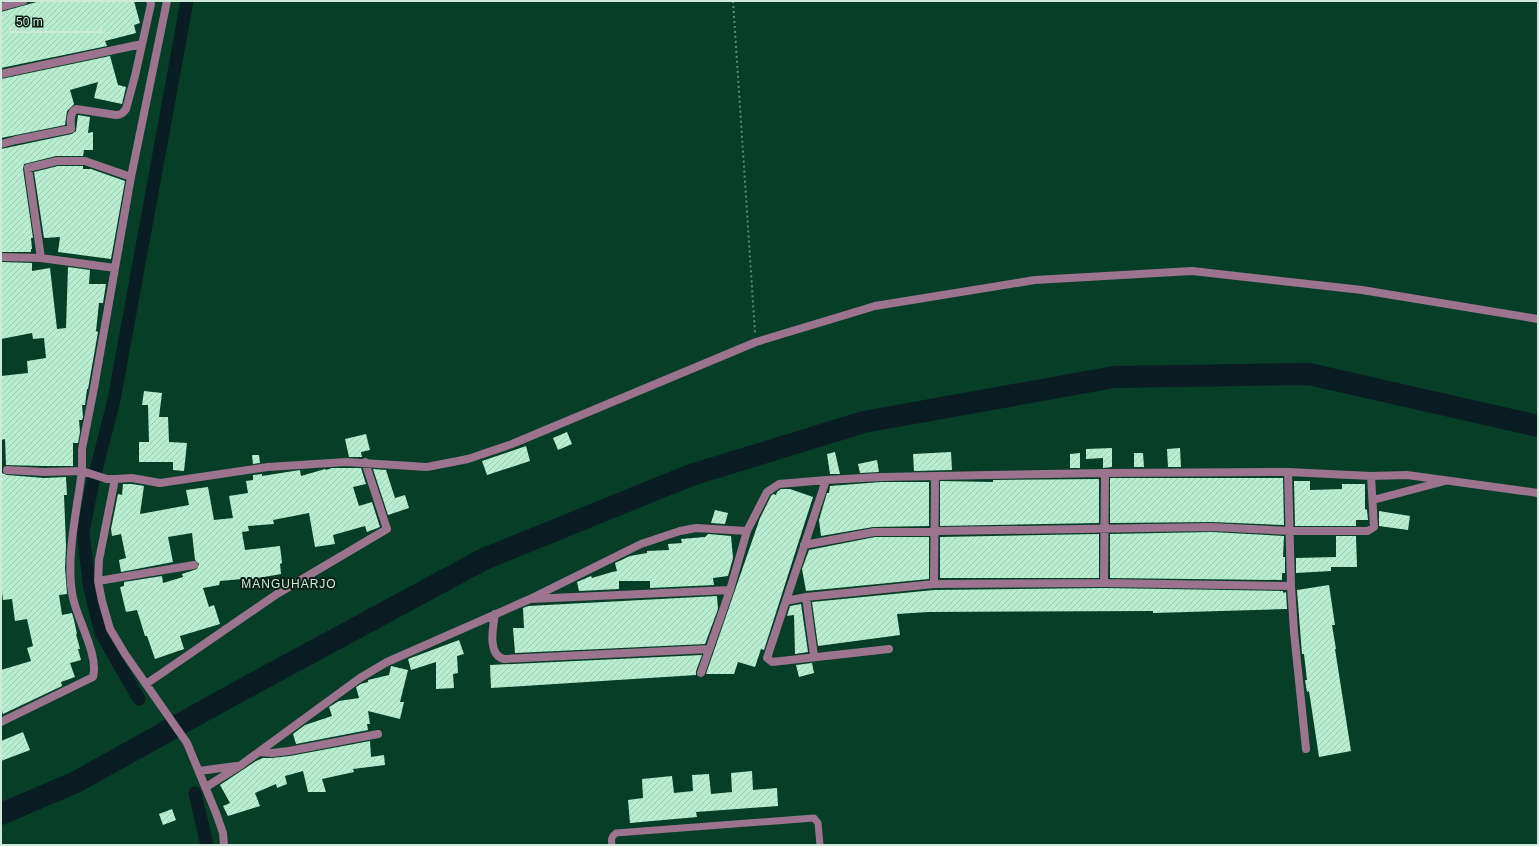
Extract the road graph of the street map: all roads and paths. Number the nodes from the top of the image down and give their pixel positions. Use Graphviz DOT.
graph roads {
  1 [pos="23,1"];
  2 [pos="733,1"];
  3 [pos="150,3"];
  4 [pos="166,5"];
  5 [pos="1,7"];
  6 [pos="142,44"];
  7 [pos="1,74"];
  8 [pos="1,144"];
  9 [pos="131,177"];
  10 [pos="1,257"];
  11 [pos="41,258"];
  12 [pos="115,268"];
  13 [pos="1538,319"];
  14 [pos="756,342"];
  15 [pos="365,462"];
  16 [pos="7,470"];
  17 [pos="85,472"];
  18 [pos="1288,472"];
  19 [pos="1105,473"];
  20 [pos="1371,476"];
  21 [pos="935,477"];
  22 [pos="111,479"];
  23 [pos="826,480"];
  24 [pos="1450,480"];
  25 [pos="1538,493"];
  26 [pos="1372,500"];
  27 [pos="1105,528"];
  28 [pos="747,531"];
  29 [pos="934,531"];
  30 [pos="1290,532"];
  31 [pos="804,545"];
  32 [pos="194,565"];
  33 [pos="98,581"];
  34 [pos="1104,583"];
  35 [pos="934,584"];
  36 [pos="1291,586"];
  37 [pos="730,590"];
  38 [pos="806,597"];
  39 [pos="530,599"];
  40 [pos="786,601"];
  41 [pos="495,614"];
  42 [pos="709,649"];
  43 [pos="889,649"];
  44 [pos="814,656"];
  45 [pos="701,673"];
  46 [pos="146,684"];
  47 [pos="1,722"];
  48 [pos="378,734"];
  49 [pos="1306,749"];
  50 [pos="259,752"];
  51 [pos="241,765"];
  52 [pos="200,771"];
  53 [pos="206,787"];
  54 [pos="224,845"];
  55 [pos="612,845"];
  56 [pos="820,845"];
  1 -- 5 [label="street"];
  2 -- 14 [label="path"];
  3 -- 4 [label="street"];
  3 -- 6 [label="street"];
  4 -- 9 [label="street"];
  6 -- 7 [label="street"];
  6 -- 8 [label="street"];
  9 -- 11 [label="street"];
  9 -- 12 [label="street"];
  10 -- 11 [label="street"];
  11 -- 12 [label="street"];
  12 -- 17 [label="street"];
  13 -- 14 [label="street"];
  14 -- 15 [label="street"];
  15 -- 22 [label="street"];
  15 -- 46 [label="street"];
  16 -- 17 [label="street"];
  17 -- 22 [label="street"];
  17 -- 47 [label="street"];
  18 -- 19 [label="street"];
  18 -- 20 [label="street"];
  18 -- 30 [label="street"];
  19 -- 21 [label="street"];
  19 -- 27 [label="street"];
  20 -- 24 [label="street"];
  20 -- 26 [label="street"];
  21 -- 23 [label="street"];
  21 -- 29 [label="street"];
  22 -- 33 [label="street"];
  23 -- 28 [label="street"];
  23 -- 31 [label="street"];
  24 -- 25 [label="street"];
  24 -- 26 [label="street"];
  26 -- 30 [label="street"];
  27 -- 29 [label="street"];
  27 -- 30 [label="street"];
  27 -- 34 [label="street"];
  28 -- 37 [label="street"];
  28 -- 39 [label="street"];
  29 -- 31 [label="street"];
  29 -- 35 [label="street"];
  30 -- 36 [label="street"];
  31 -- 40 [label="street"];
  32 -- 33 [label="street"];
  33 -- 46 [label="street"];
  34 -- 35 [label="street"];
  34 -- 36 [label="street"];
  35 -- 38 [label="street"];
  36 -- 49 [label="street"];
  37 -- 39 [label="street"];
  37 -- 42 [label="street"];
  38 -- 40 [label="street"];
  38 -- 44 [label="street"];
  39 -- 41 [label="street"];
  40 -- 44 [label="street"];
  41 -- 42 [label="street"];
  41 -- 50 [label="street"];
  42 -- 45 [label="street"];
  43 -- 44 [label="street"];
  46 -- 52 [label="street"];
  48 -- 50 [label="street"];
  50 -- 51 [label="street"];
  51 -- 52 [label="street"];
  51 -- 53 [label="street"];
  52 -- 53 [label="street"];
  53 -- 54 [label="street"];
  55 -- 56 [label="lane"];
}
